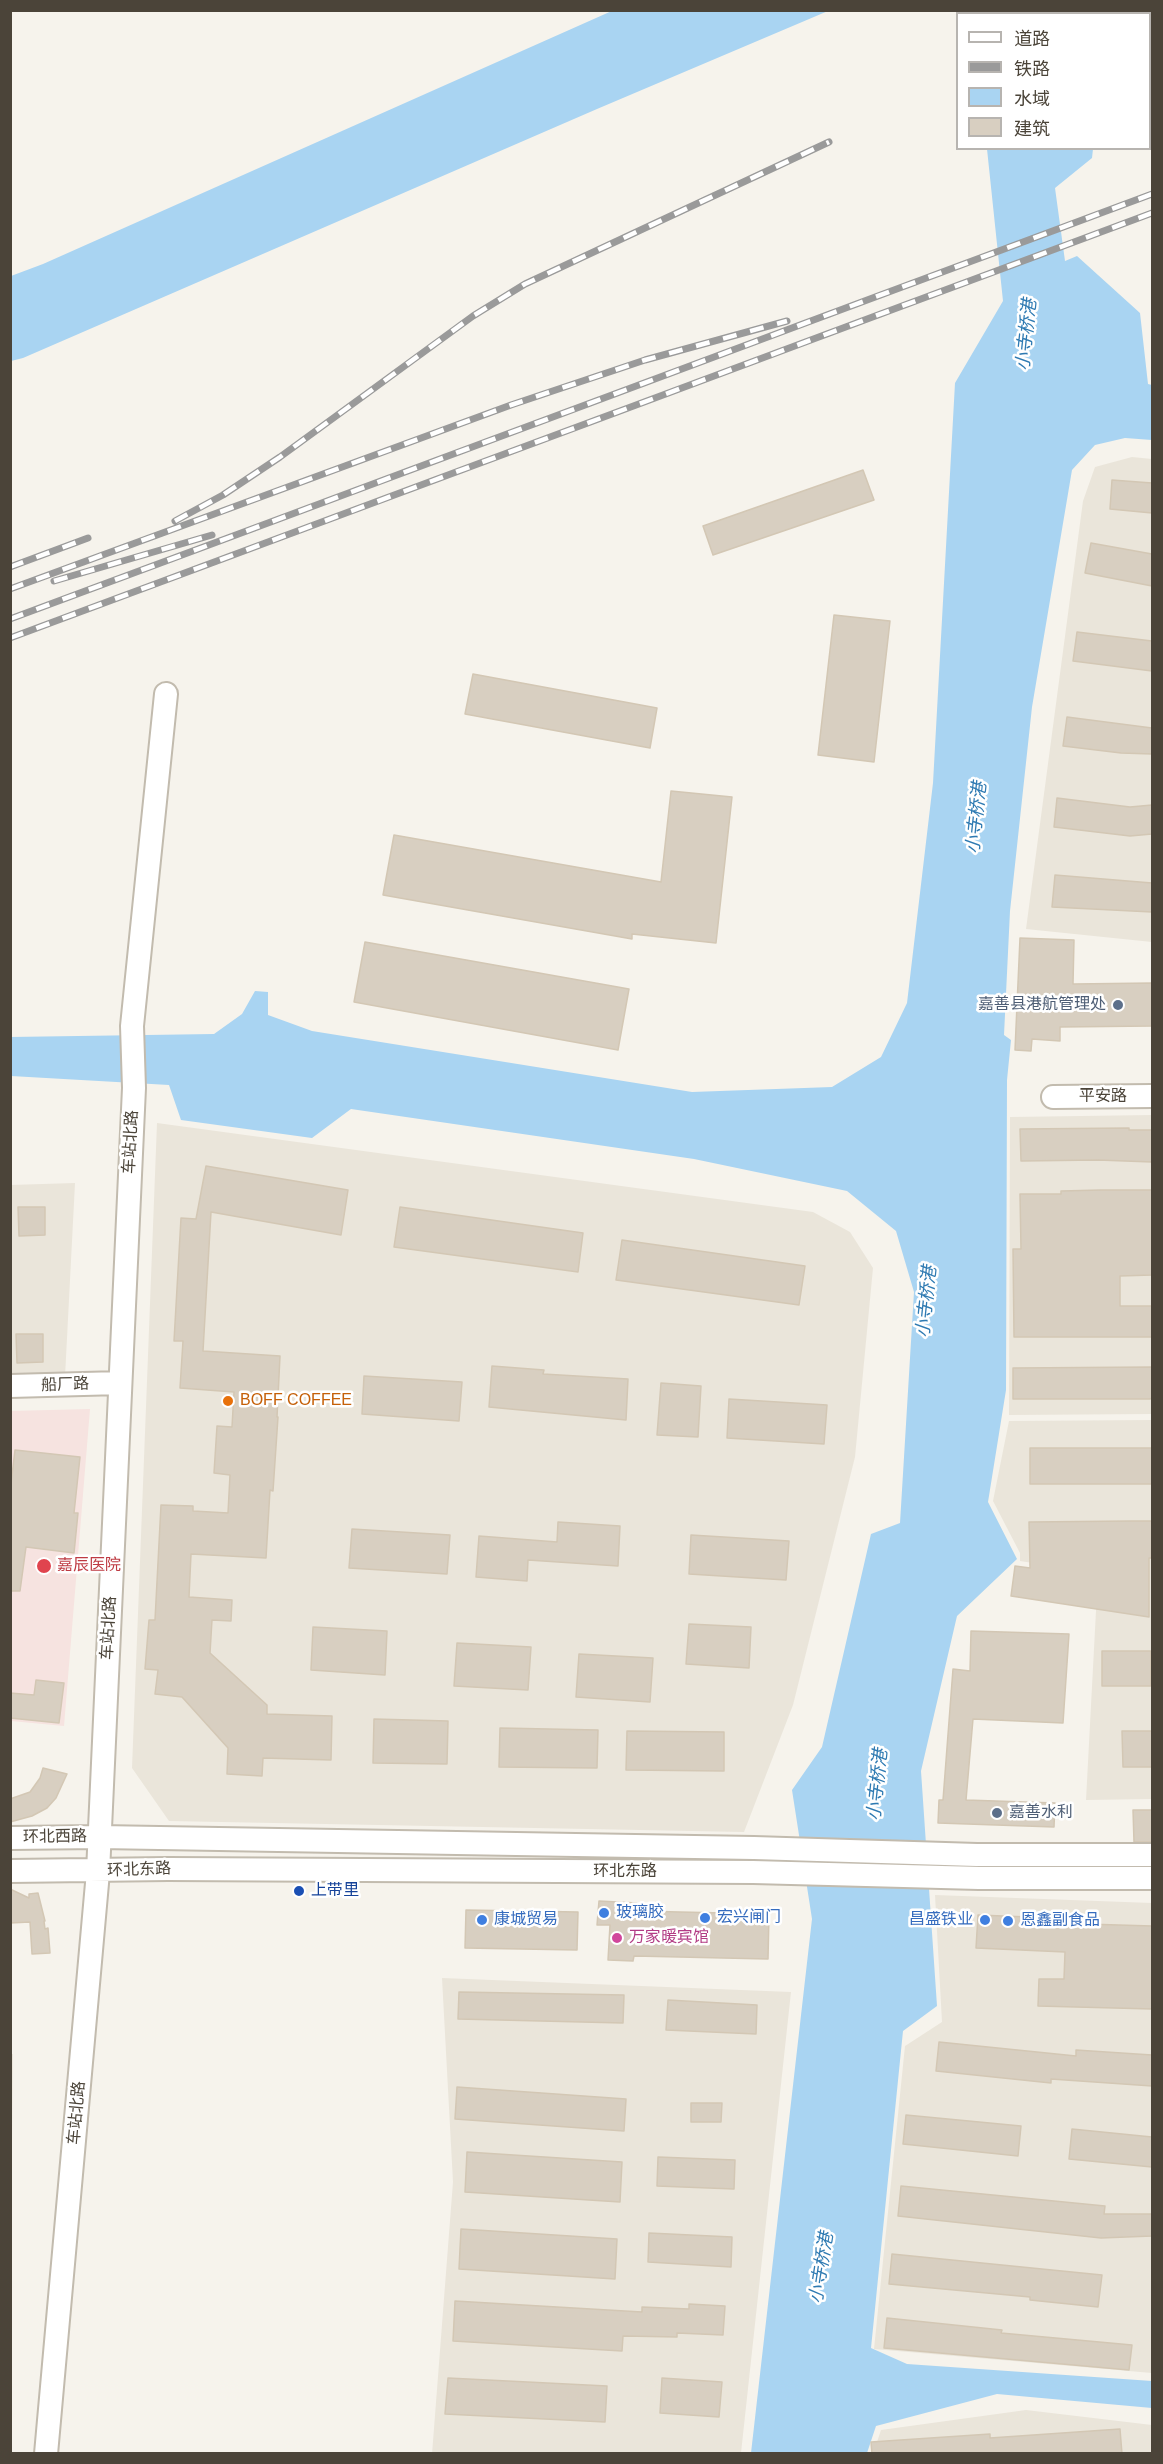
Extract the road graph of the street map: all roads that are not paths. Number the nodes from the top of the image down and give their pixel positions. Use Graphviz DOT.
graph roads {
  1 [pos="166,694"];
  2 [pos="1152,1096"];
  3 [pos="1053,1097"];
  4 [pos="120,1383"];
  5 [pos="10,1386"];
  6 [pos="100,1837"];
  7 [pos="10,1838"];
  8 [pos="1152,1855"];
  9 [pos="10,1871"];
  10 [pos="98,1872"];
  11 [pos="1152,1878"];
  12 [pos="46,2454"];
  1 -- 4 [label="street, 车站北路"];
  2 -- 3 [label="street, 平安路"];
  4 -- 5 [label="street, 船厂路"];
  4 -- 6 [label="street, 车站北路"];
  6 -- 7 [label="street, 环北西路"];
  6 -- 8 [label="street, 环北东路"];
  6 -- 10 [label="street, 车站北路"];
  9 -- 10 [label="street, 环北西路"];
  10 -- 11 [label="street, 环北东路"];
  10 -- 12 [label="street, 车站北路"];
}
